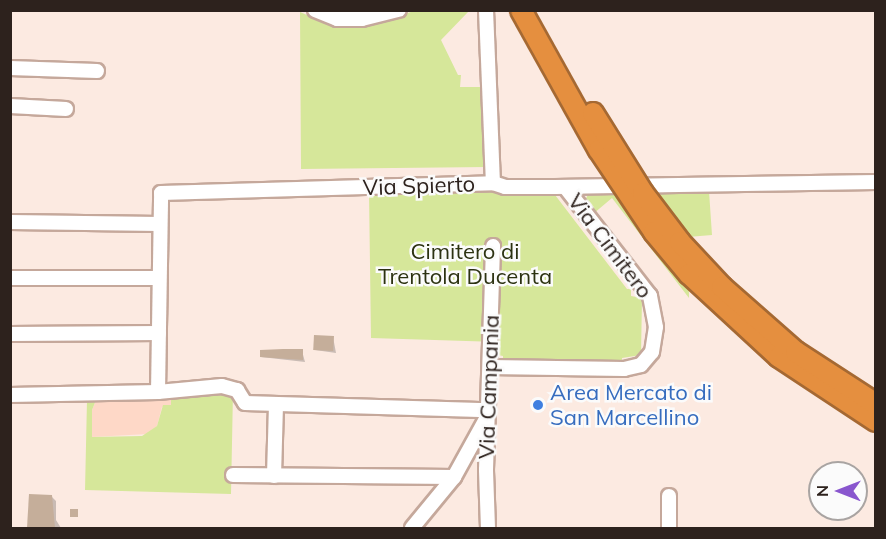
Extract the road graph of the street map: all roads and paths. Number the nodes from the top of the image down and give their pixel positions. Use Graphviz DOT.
graph roads {
  1 [pos="315,10"];
  2 [pos="399,10"];
  3 [pos="486,10"];
  4 [pos="521,10"];
  5 [pos="534,10"];
  6 [pos="10,68"];
  7 [pos="97,71"];
  8 [pos="10,106"];
  9 [pos="66,109"];
  10 [pos="876,182"];
  11 [pos="493,183"];
  12 [pos="565,187"];
  13 [pos="10,222"];
  14 [pos="160,224"];
  15 [pos="493,246"];
  16 [pos="10,278"];
  17 [pos="159,278"];
  18 [pos="159,333"];
  19 [pos="10,334"];
  20 [pos="490,367"];
  21 [pos="158,392"];
  22 [pos="10,395"];
  23 [pos="876,404"];
  24 [pos="276,405"];
  25 [pos="488,413"];
  26 [pos="876,421"];
  27 [pos="487,446"];
  28 [pos="470,449"];
  29 [pos="233,475"];
  30 [pos="274,476"];
  31 [pos="454,477"];
  32 [pos="669,496"];
  33 [pos="412,528"];
  34 [pos="488,528"];
  35 [pos="669,528"];
  1 -- 2 [label="street"];
  3 -- 11 [label="street"];
  4 -- 26 [label="highway, bridge"];
  5 -- 23 [label="highway, bridge"];
  6 -- 7 [label="street"];
  8 -- 9 [label="street"];
  10 -- 12 [label="street, Via Spierto"];
  11 -- 12 [label="street, Via Spierto"];
  11 -- 14 [label="street, Via Spierto"];
  12 -- 20 [label="street, Via Cimitero"];
  13 -- 14 [label="street"];
  14 -- 17 [label="street, Via Spierto"];
  15 -- 20 [label="street, Via Campania"];
  16 -- 17 [label="street"];
  17 -- 18 [label="street, Via Spierto"];
  18 -- 19 [label="street"];
  18 -- 21 [label="street, Via Spierto"];
  20 -- 25 [label="street, Via Campania"];
  21 -- 22 [label="street"];
  21 -- 24 [label="street"];
  24 -- 25 [label="street"];
  24 -- 30 [label="street"];
  25 -- 27 [label="street, Via Campania"];
  25 -- 28 [label="street"];
  27 -- 28 [label="street"];
  27 -- 34 [label="street, Via Campania"];
  28 -- 31 [label="street"];
  29 -- 30 [label="street"];
  30 -- 31 [label="street"];
  31 -- 33 [label="street"];
  32 -- 35 [label="street"];
}
